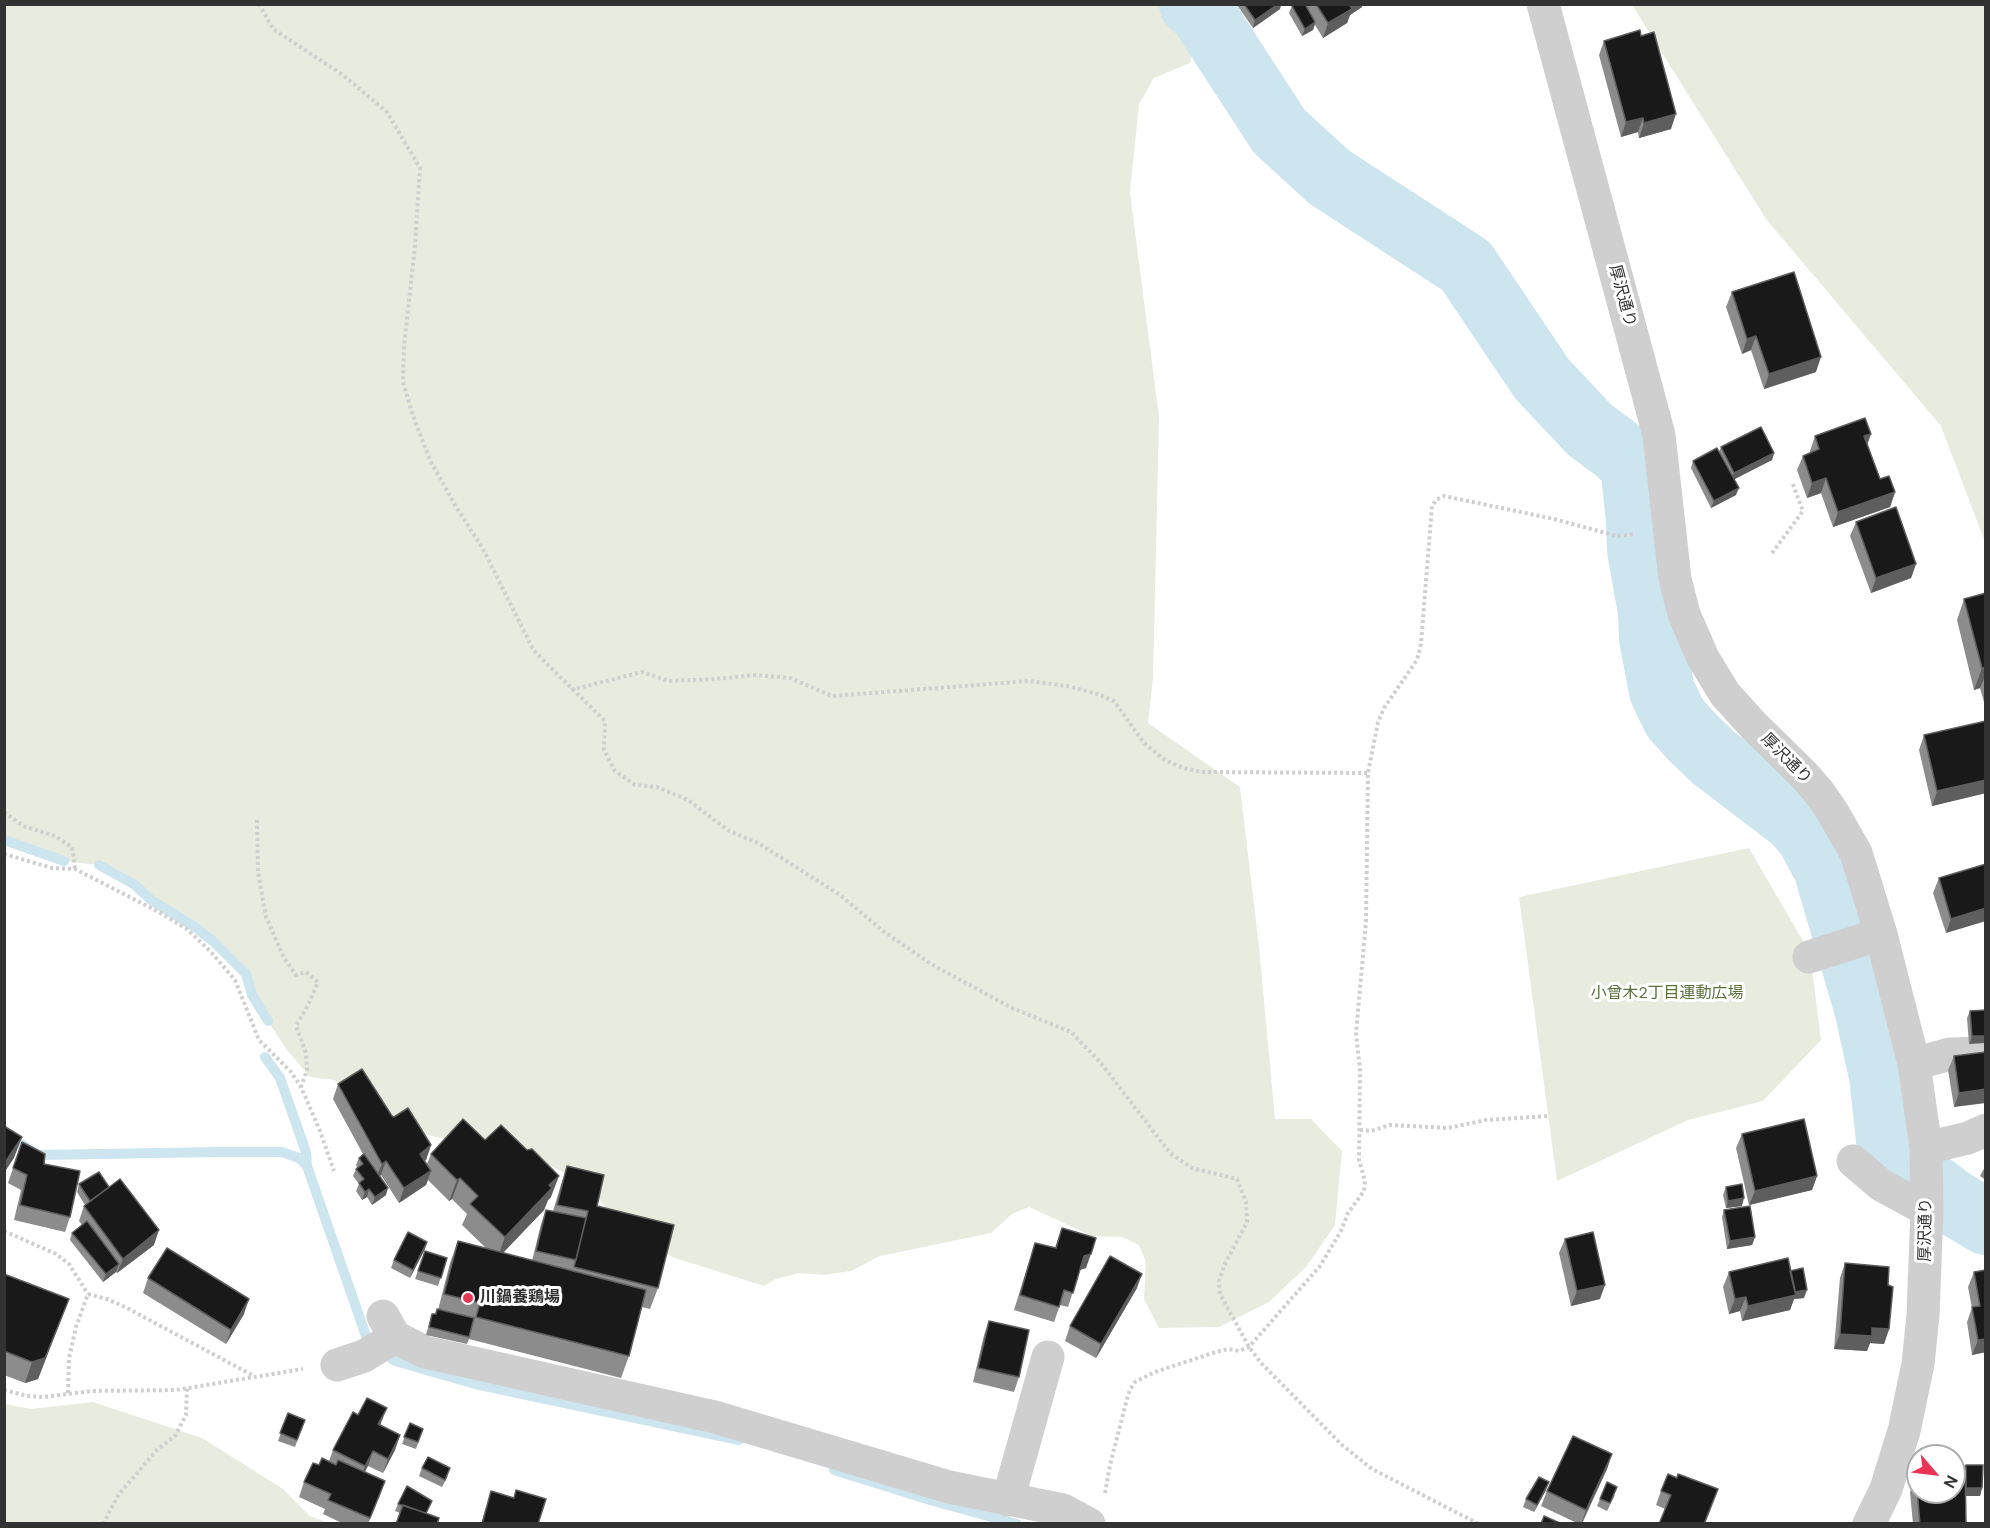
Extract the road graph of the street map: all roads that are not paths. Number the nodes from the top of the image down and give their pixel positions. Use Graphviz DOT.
graph roads {
  1 [pos="1543,4"];
  2 [pos="1872,937"];
  3 [pos="1821,953"];
  4 [pos="1986,1053"];
  5 [pos="1914,1064"];
  6 [pos="1986,1130"];
  7 [pos="1926,1148"];
  8 [pos="1853,1161"];
  9 [pos="1927,1210"];
  10 [pos="373,1343"];
  11 [pos="1048,1357"];
  12 [pos="1008,1500"];
  13 [pos="1089,1523"];
  14 [pos="1869,1524"];
  1 -- 2 [label="street, 厚沢通り"];
  2 -- 3 [label="street"];
  2 -- 5 [label="street, 厚沢通り"];
  4 -- 5 [label="street"];
  5 -- 7 [label="street, 厚沢通り"];
  6 -- 7 [label="street"];
  7 -- 9 [label="street, 厚沢通り"];
  8 -- 9 [label="street"];
  9 -- 14 [label="street, 厚沢通り"];
  10 -- 12 [label="street"];
  11 -- 12 [label="street"];
  12 -- 13 [label="street"];
}
